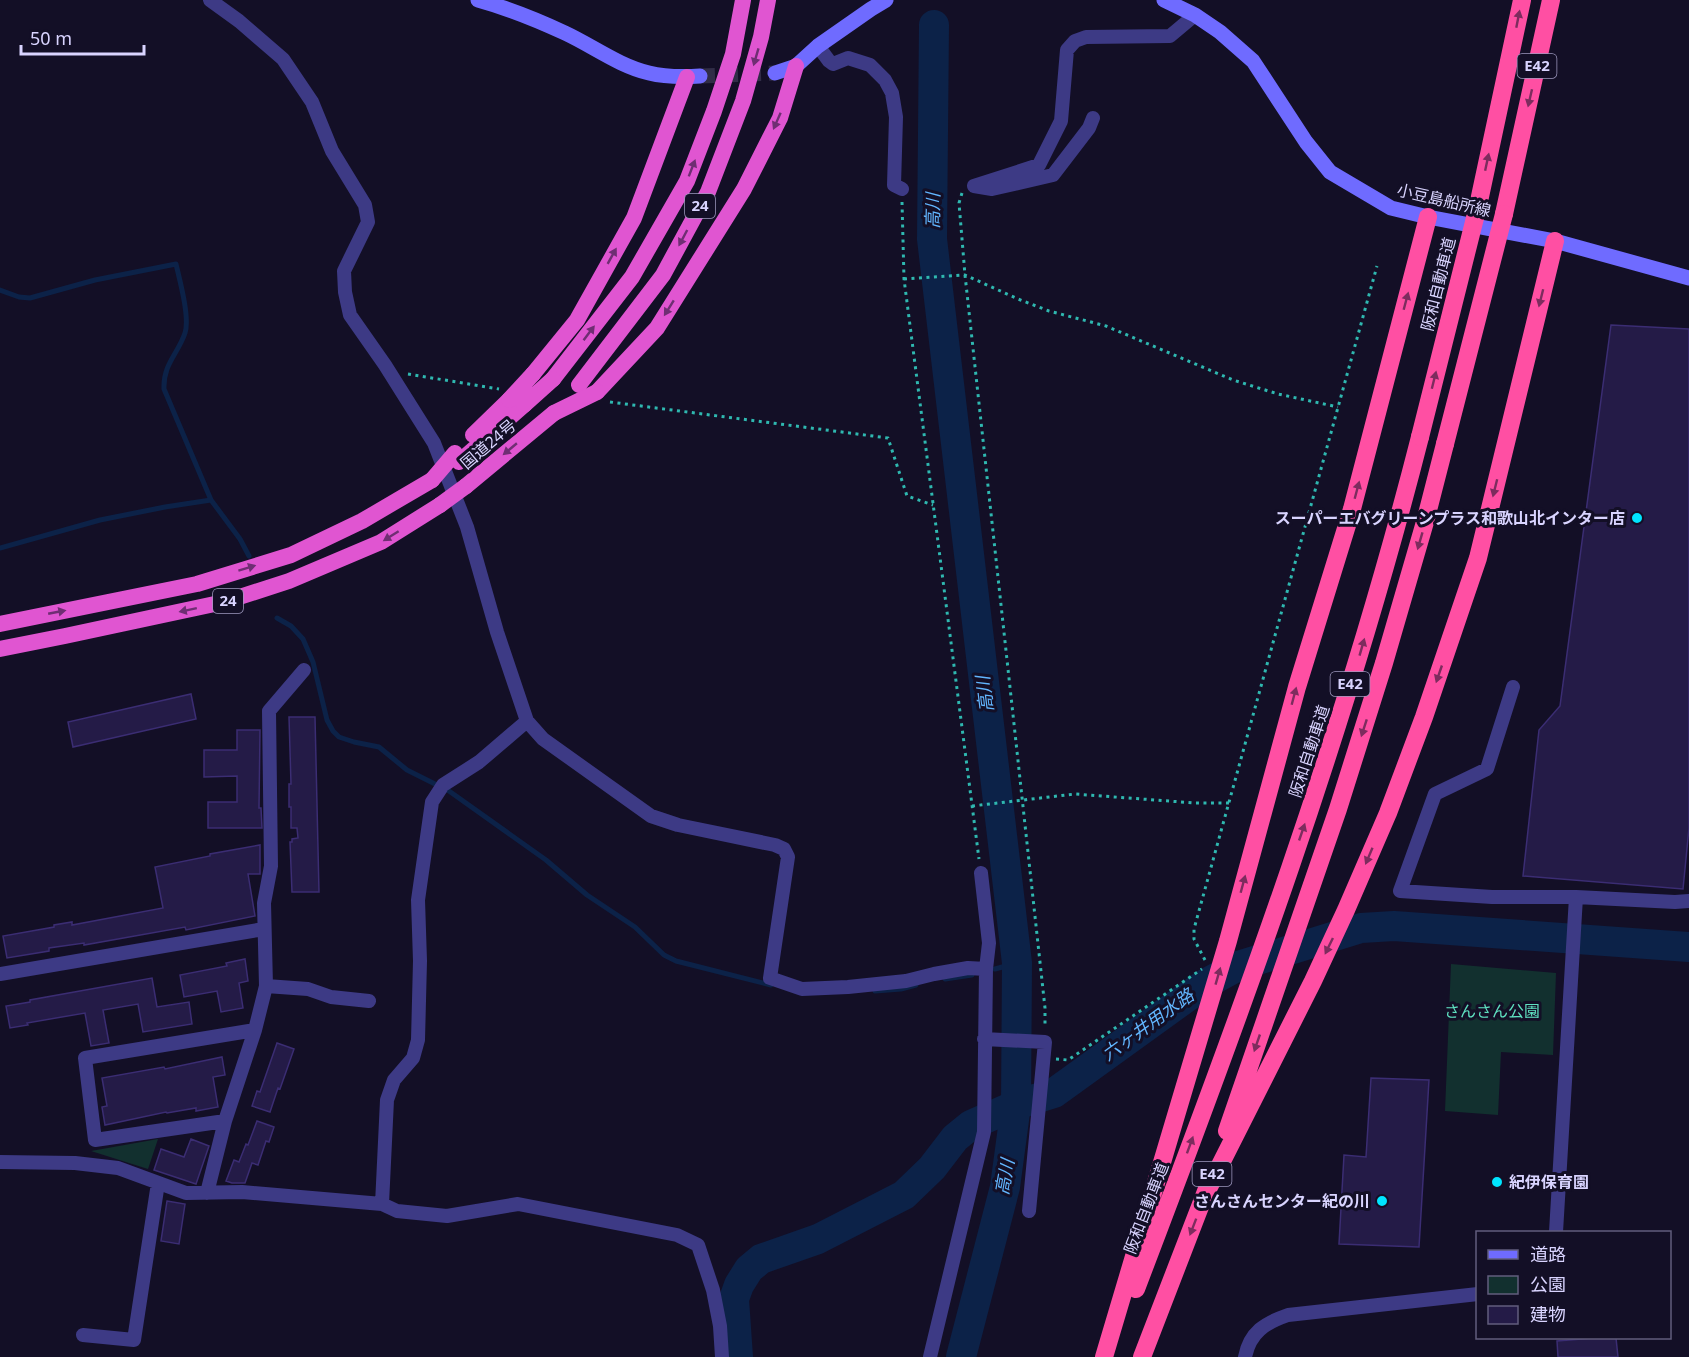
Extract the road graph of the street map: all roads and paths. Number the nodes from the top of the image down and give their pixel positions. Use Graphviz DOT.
graph roads {
  1 [pos="210,0"];
  2 [pos="478,0"];
  3 [pos="743,0"];
  4 [pos="768,0"];
  5 [pos="886,0"];
  6 [pos="1164,0"];
  7 [pos="1522,0"];
  8 [pos="1551,0"];
  9 [pos="1195,15"];
  10 [pos="818,46"];
  11 [pos="796,66"];
  12 [pos="775,73"];
  13 [pos="694,76"];
  14 [pos="1093,118"];
  15 [pos="974,186"];
  16 [pos="902,189"];
  17 [pos="1428,217"];
  18 [pos="1555,241"];
  19 [pos="1377,266"];
  20 [pos="964,275"];
  21 [pos="1689,278"];
  22 [pos="904,279"];
  23 [pos="388,371"];
  24 [pos="603,397"];
  25 [pos="514,398"];
  26 [pos="1338,407"];
  27 [pos="554,413"];
  28 [pos="933,505"];
  29 [pos="0,624"];
  30 [pos="0,649"];
  31 [pos="304,670"];
  32 [pos="1513,687"];
  33 [pos="527,721"];
  34 [pos="1020,800"];
  35 [pos="1229,803"];
  36 [pos="975,806"];
  37 [pos="981,873"];
  38 [pos="1576,897"];
  39 [pos="1689,901"];
  40 [pos="264,930"];
  41 [pos="986,969"];
  42 [pos="0,974"];
  43 [pos="266,986"];
  44 [pos="369,1001"];
  45 [pos="255,1029"];
  46 [pos="991,1039"];
  47 [pos="1042,1042"];
  48 [pos="1043,1058"];
  49 [pos="225,1121"];
  50 [pos="0,1162"];
  51 [pos="159,1183"];
  52 [pos="207,1192"];
  53 [pos="1205,1195"];
  54 [pos="382,1204"];
  55 [pos="1029,1211"];
  56 [pos="1556,1231"];
  57 [pos="1476,1294"];
  58 [pos="83,1335"];
  59 [pos="722,1357"];
  60 [pos="930,1357"];
  61 [pos="1104,1357"];
  62 [pos="1110,1357"];
  63 [pos="1142,1357"];
  64 [pos="1245,1357"];
  1 -- 23 [label="street"];
  2 -- 13 [label="main road"];
  25 -- 3 [label="highway, 国道24号 / 24, one-way, bridge"];
  4 -- 27 [label="highway, 国道24号 / 24, one-way"];
  5 -- 10 [label="main road"];
  6 -- 9 [label="main road, 小豆島船所線"];
  62 -- 7 [label="highway, 阪和自動車道 / E42, one-way, bridge"];
  8 -- 53 [label="highway, E42, one-way, bridge"];
  9 -- 15 [label="street"];
  9 -- 17 [label="main road, 小豆島船所線"];
  10 -- 11 [label="main road"];
  10 -- 16 [label="street"];
  11 -- 12 [label="main road"];
  11 -- 24 [label="highway, 24, one-way"];
  25 -- 13 [label="highway, 24, one-way, bridge"];
  14 -- 15 [label="street"];
  15 -- 20 [label="path"];
  16 -- 22 [label="path"];
  17 -- 18 [label="main road, 小豆島船所線"];
  61 -- 17 [label="highway, one-way"];
  18 -- 21 [label="main road, 小豆島船所線"];
  18 -- 53 [label="highway, one-way"];
  19 -- 26 [label="path"];
  20 -- 22 [label="path"];
  20 -- 26 [label="path"];
  20 -- 34 [label="path"];
  22 -- 28 [label="path"];
  23 -- 25 [label="path"];
  23 -- 33 [label="street"];
  24 -- 27 [label="highway, 24, bridge"];
  24 -- 28 [label="path"];
  29 -- 25 [label="highway, 24, one-way, bridge"];
  26 -- 35 [label="path"];
  27 -- 30 [label="highway, 国道24号 / 24, one-way, bridge"];
  28 -- 36 [label="path"];
  31 -- 40 [label="street"];
  32 -- 38 [label="street"];
  33 -- 41 [label="street"];
  33 -- 54 [label="street"];
  34 -- 35 [label="path"];
  34 -- 36 [label="path"];
  34 -- 47 [label="path"];
  35 -- 48 [label="path"];
  36 -- 37 [label="path"];
  37 -- 41 [label="street"];
  38 -- 39 [label="street"];
  38 -- 56 [label="street"];
  40 -- 42 [label="street"];
  40 -- 43 [label="street"];
  41 -- 46 [label="street"];
  43 -- 44 [label="street"];
  43 -- 45 [label="street"];
  45 -- 49 [label="street"];
  45 -- 49 [label="street"];
  46 -- 47 [label="street"];
  46 -- 60 [label="street"];
  47 -- 48 [label="street"];
  48 -- 55 [label="street"];
  49 -- 52 [label="street"];
  50 -- 51 [label="street"];
  51 -- 52 [label="street"];
  51 -- 58 [label="street"];
  52 -- 54 [label="street"];
  53 -- 63 [label="highway, E42, one-way"];
  54 -- 59 [label="street"];
  57 -- 64 [label="street"];
}
